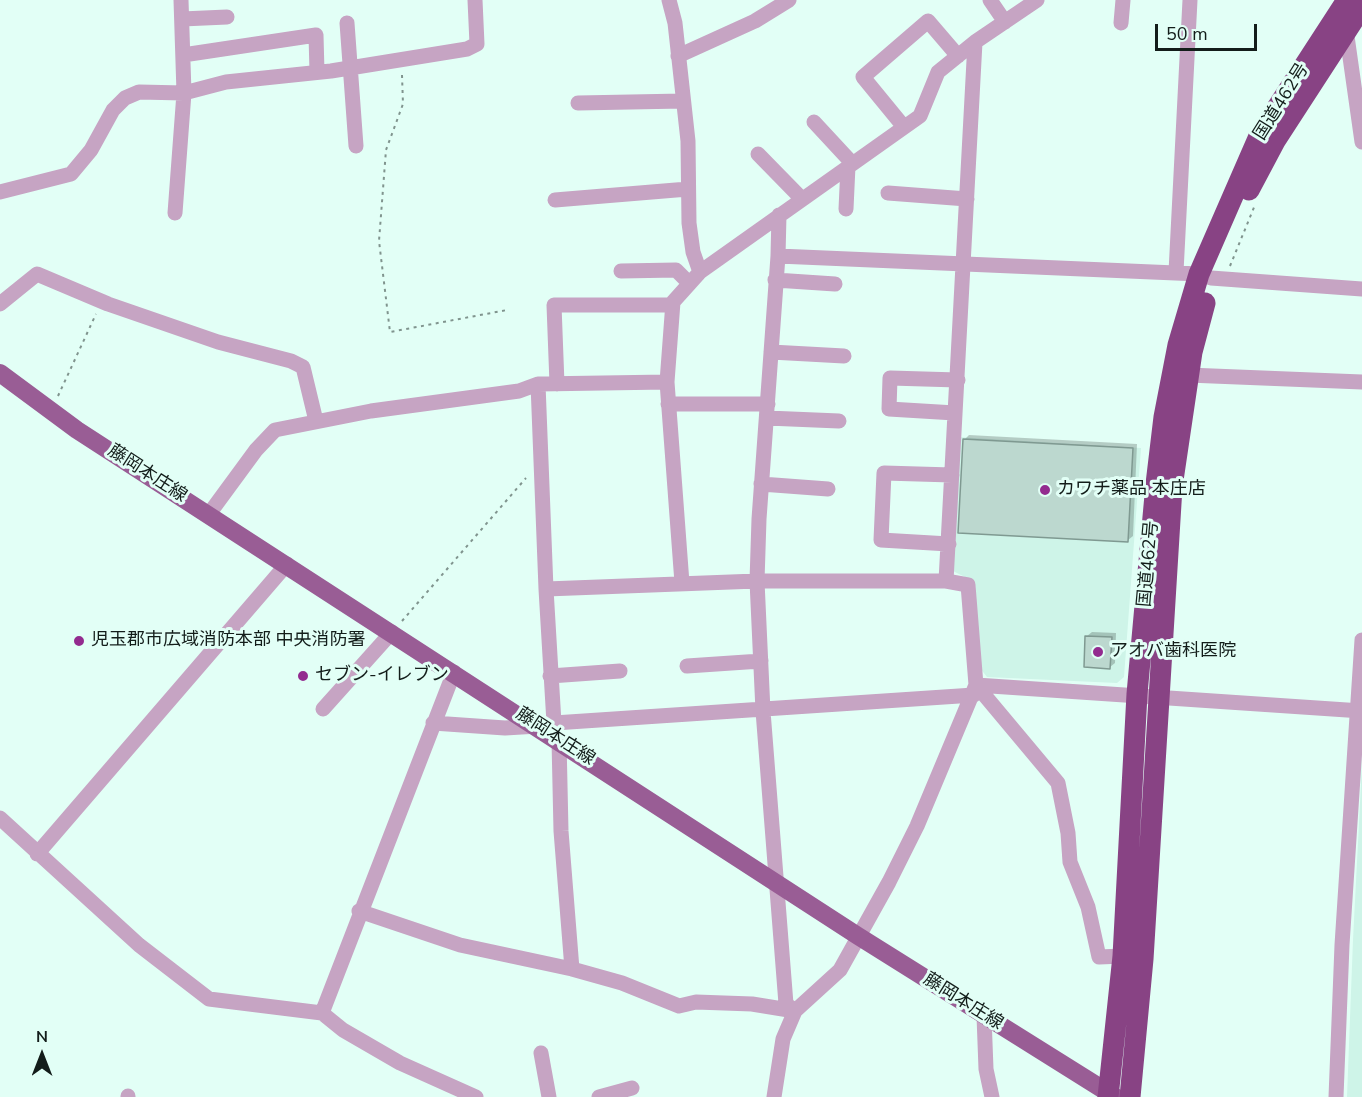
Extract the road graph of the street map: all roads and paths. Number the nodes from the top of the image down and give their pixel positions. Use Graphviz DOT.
graph roads {
  1 [pos="181,0"];
  2 [pos="475,0"];
  3 [pos="669,0"];
  4 [pos="789,0"];
  5 [pos="990,0"];
  6 [pos="1037,0"];
  7 [pos="1123,0"];
  8 [pos="1190,0"];
  9 [pos="1348,4"];
  10 [pos="227,16"];
  11 [pos="182,19"];
  12 [pos="1005,22"];
  13 [pos="347,23"];
  14 [pos="1121,23"];
  15 [pos="1346,32"];
  16 [pos="975,42"];
  17 [pos="183,55"];
  18 [pos="678,56"];
  19 [pos="958,56"];
  20 [pos="401,60"];
  21 [pos="350,68"];
  22 [pos="317,72"];
  23 [pos="184,93"];
  24 [pos="683,101"];
  25 [pos="578,103"];
  26 [pos="814,122"];
  27 [pos="1361,124"];
  28 [pos="904,128"];
  29 [pos="1362,142"];
  30 [pos="356,146"];
  31 [pos="758,154"];
  32 [pos="850,164"];
  33 [pos="688,189"];
  34 [pos="0,192"];
  35 [pos="888,193"];
  36 [pos="802,199"];
  37 [pos="555,200"];
  38 [pos="967,200"];
  39 [pos="846,209"];
  40 [pos="175,213"];
  41 [pos="779,215"];
  42 [pos="778,256"];
  43 [pos="964,262"];
  44 [pos="621,271"];
  45 [pos="1176,272"];
  46 [pos="1205,276"];
  47 [pos="695,278"];
  48 [pos="775,280"];
  49 [pos="835,284"];
  50 [pos="1362,289"];
  51 [pos="102,301"];
  52 [pos="0,304"];
  53 [pos="672,305"];
  54 [pos="507,310"];
  55 [pos="771,352"];
  56 [pos="844,356"];
  57 [pos="0,373"];
  58 [pos="1188,375"];
  59 [pos="958,380"];
  60 [pos="667,382"];
  61 [pos="1362,382"];
  62 [pos="538,384"];
  63 [pos="557,384"];
  64 [pos="668,404"];
  65 [pos="51,411"];
  66 [pos="767,411"];
  67 [pos="955,413"];
  68 [pos="316,421"];
  69 [pos="839,421"];
  70 [pos="541,462"];
  71 [pos="952,475"];
  72 [pos="761,484"];
  73 [pos="828,489"];
  74 [pos="209,514"];
  75 [pos="949,544"];
  76 [pos="287,564"];
  77 [pos="757,581"];
  78 [pos="946,581"];
  79 [pos="681,583"];
  80 [pos="546,589"];
  81 [pos="392,632"];
  82 [pos="1362,640"];
  83 [pos="761,661"];
  84 [pos="687,666"];
  85 [pos="454,672"];
  86 [pos="620,672"];
  87 [pos="550,676"];
  88 [pos="975,690"];
  89 [pos="1147,695"];
  90 [pos="323,709"];
  91 [pos="763,711"];
  92 [pos="1360,711"];
  93 [pos="433,723"];
  94 [pos="550,731"];
  95 [pos="0,818"];
  96 [pos="38,854"];
  97 [pos="777,880"];
  98 [pos="360,911"];
  99 [pos="858,936"];
  100 [pos="1123,957"];
  101 [pos="572,969"];
  102 [pos="795,1011"];
  103 [pos="322,1013"];
  104 [pos="984,1016"];
  105 [pos="541,1053"];
  106 [pos="632,1088"];
  107 [pos="1110,1096"];
  108 [pos="476,1097"];
  109 [pos="549,1097"];
  110 [pos="598,1097"];
  111 [pos="774,1097"];
  112 [pos="992,1097"];
  113 [pos="1130,1097"];
  114 [pos="1336,1097"];
  1 -- 11 [label="street"];
  2 -- 20 [label="street"];
  3 -- 18 [label="street"];
  4 -- 18 [label="street"];
  5 -- 12 [label="street"];
  6 -- 12 [label="street"];
  7 -- 14 [label="street"];
  8 -- 45 [label="street"];
  9 -- 15 [label="highway, 国道462号"];
  9 -- 46 [label="highway, 国道462号"];
  10 -- 11 [label="street"];
  11 -- 17 [label="street"];
  12 -- 16 [label="street"];
  13 -- 21 [label="street"];
  15 -- 27 [label="street"];
  15 -- 46 [label="highway, 国道462号"];
  16 -- 19 [label="street"];
  16 -- 38 [label="street"];
  17 -- 22 [label="street"];
  17 -- 23 [label="street"];
  18 -- 24 [label="street"];
  19 -- 28 [label="street"];
  19 -- 28 [label="street"];
  20 -- 21 [label="street"];
  20 -- 54 [label="path"];
  21 -- 22 [label="street"];
  21 -- 30 [label="street"];
  22 -- 23 [label="street"];
  23 -- 34 [label="street"];
  23 -- 40 [label="street"];
  24 -- 25 [label="street"];
  24 -- 33 [label="street"];
  26 -- 32 [label="street"];
  27 -- 29 [label="street"];
  28 -- 32 [label="street"];
  31 -- 36 [label="street"];
  32 -- 36 [label="street"];
  32 -- 39 [label="street"];
  33 -- 37 [label="street"];
  33 -- 47 [label="street"];
  35 -- 38 [label="street"];
  36 -- 41 [label="street"];
  38 -- 43 [label="street"];
  41 -- 42 [label="street"];
  41 -- 47 [label="street"];
  42 -- 43 [label="street"];
  42 -- 48 [label="street"];
  43 -- 45 [label="street"];
  43 -- 59 [label="street"];
  44 -- 47 [label="street"];
  45 -- 46 [label="street"];
  46 -- 50 [label="street"];
  46 -- 58 [label="highway, 国道462号"];
  46 -- 89 [label="highway, 国道462号"];
  47 -- 53 [label="street"];
  48 -- 49 [label="street"];
  48 -- 55 [label="street"];
  51 -- 52 [label="street"];
  51 -- 65 [label="path"];
  51 -- 68 [label="street"];
  53 -- 60 [label="street"];
  53 -- 63 [label="street"];
  55 -- 56 [label="street"];
  55 -- 66 [label="street"];
  57 -- 65 [label="main road, 藤岡本庄線"];
  58 -- 61 [label="street"];
  58 -- 89 [label="highway, 国道462号"];
  59 -- 67 [label="street"];
  59 -- 67 [label="street"];
  60 -- 63 [label="street"];
  60 -- 64 [label="street"];
  62 -- 63 [label="street"];
  62 -- 68 [label="street"];
  62 -- 70 [label="street"];
  64 -- 66 [label="street"];
  64 -- 79 [label="street"];
  65 -- 74 [label="main road, 藤岡本庄線"];
  66 -- 69 [label="street"];
  66 -- 72 [label="street"];
  67 -- 71 [label="street"];
  68 -- 74 [label="street"];
  70 -- 80 [label="street"];
  70 -- 81 [label="path"];
  71 -- 75 [label="street"];
  71 -- 75 [label="street"];
  72 -- 73 [label="street"];
  72 -- 77 [label="street"];
  74 -- 76 [label="main road, 藤岡本庄線"];
  75 -- 78 [label="street"];
  76 -- 81 [label="main road, 藤岡本庄線"];
  76 -- 96 [label="street"];
  77 -- 78 [label="street"];
  77 -- 79 [label="street"];
  77 -- 83 [label="street"];
  78 -- 88 [label="street"];
  79 -- 80 [label="street"];
  80 -- 87 [label="street"];
  81 -- 85 [label="main road, 藤岡本庄線"];
  81 -- 90 [label="street"];
  82 -- 92 [label="street"];
  83 -- 84 [label="street"];
  83 -- 91 [label="street"];
  85 -- 93 [label="street"];
  85 -- 94 [label="main road, 藤岡本庄線"];
  86 -- 87 [label="street"];
  87 -- 94 [label="street"];
  88 -- 89 [label="street"];
  88 -- 91 [label="street"];
  88 -- 99 [label="street"];
  88 -- 100 [label="street"];
  89 -- 92 [label="street"];
  89 -- 100 [label="highway, 国道462号"];
  89 -- 113 [label="highway, 国道462号"];
  91 -- 94 [label="street"];
  91 -- 97 [label="street"];
  92 -- 114 [label="street"];
  93 -- 94 [label="street"];
  93 -- 98 [label="street"];
  94 -- 97 [label="main road, 藤岡本庄線"];
  94 -- 101 [label="street"];
  95 -- 96 [label="street"];
  96 -- 103 [label="street"];
  97 -- 99 [label="main road, 藤岡本庄線"];
  97 -- 102 [label="street"];
  98 -- 101 [label="street"];
  98 -- 103 [label="street"];
  99 -- 102 [label="street"];
  99 -- 104 [label="main road, 藤岡本庄線"];
  100 -- 107 [label="highway, 国道462号"];
  101 -- 102 [label="street"];
  102 -- 111 [label="street"];
  103 -- 108 [label="street"];
  104 -- 107 [label="main road, 藤岡本庄線"];
  104 -- 112 [label="street"];
  105 -- 109 [label="street"];
  106 -- 110 [label="street"];
}
